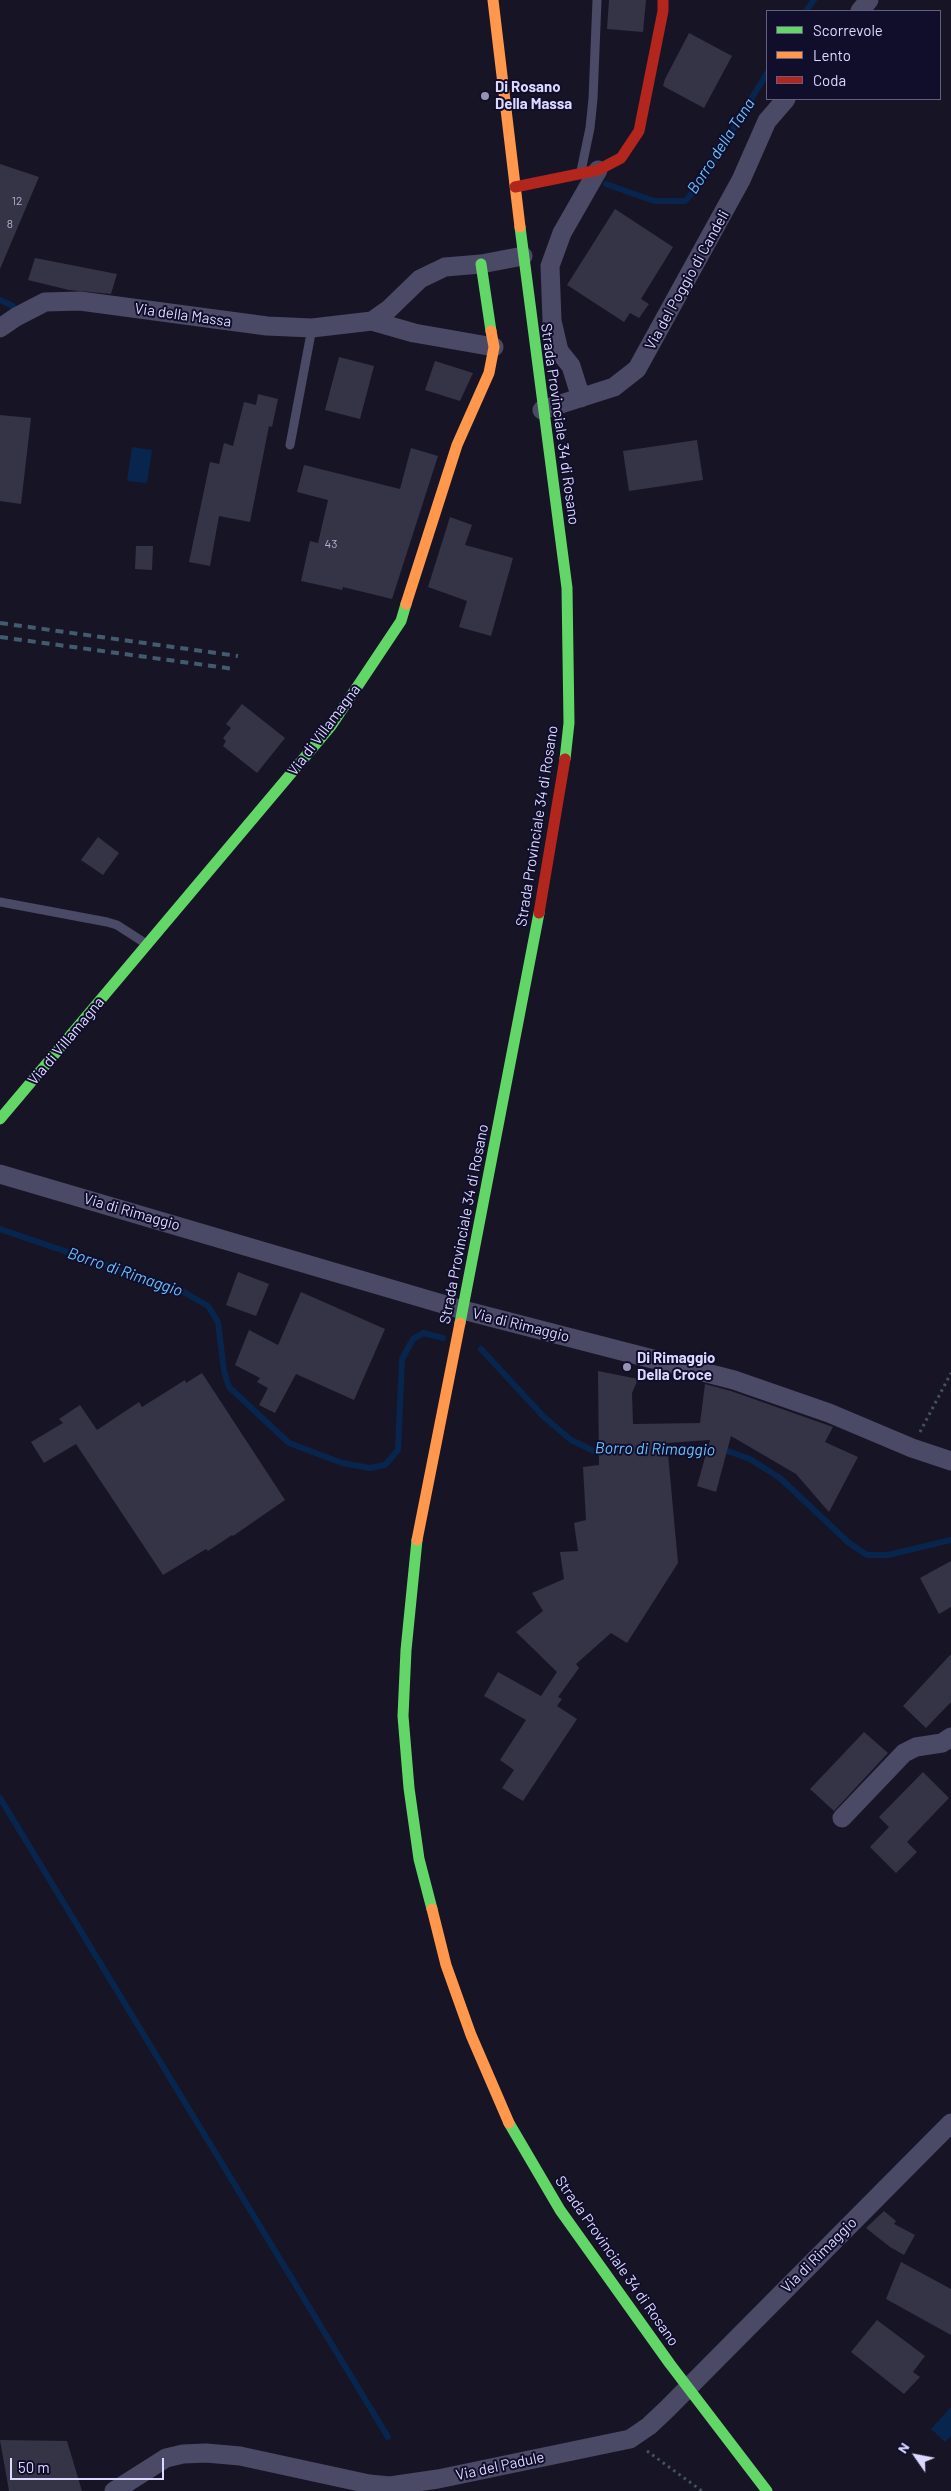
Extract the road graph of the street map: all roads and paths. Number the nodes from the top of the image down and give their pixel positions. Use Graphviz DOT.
graph roads {
  1 [pos="493,0"];
  2 [pos="597,0"];
  3 [pos="663,0"];
  4 [pos="869,0"];
  5 [pos="861,10"];
  6 [pos="785,100"];
  7 [pos="589,172"];
  8 [pos="515,187"];
  9 [pos="523,256"];
  10 [pos="481,264"];
  11 [pos="372,320"];
  12 [pos="0,328"];
  13 [pos="312,328"];
  14 [pos="494,347"];
  15 [pos="581,398"];
  16 [pos="542,410"];
  17 [pos="290,444"];
  18 [pos="0,902"];
  19 [pos="148,944"];
  20 [pos="0,1119"];
  21 [pos="0,1174"];
  22 [pos="462,1316"];
  23 [pos="951,1373"];
  24 [pos="912,1448"];
  25 [pos="951,1461"];
  26 [pos="951,1737"];
  27 [pos="842,1818"];
  28 [pos="951,2123"];
  29 [pos="688,2387"];
  30 [pos="630,2438"];
  31 [pos="114,2491"];
  32 [pos="702,2491"];
  33 [pos="766,2491"];
  1 -- 8 [label="main road, Strada Provinciale 34 di Rosano"];
  2 -- 7 [label="lane"];
  3 -- 7 [label="main road"];
  4 -- 5 [label="street"];
  6 -- 15 [label="street, Via del Poggio di Candeli"];
  7 -- 8 [label="main road"];
  7 -- 15 [label="street"];
  8 -- 9 [label="main road, Strada Provinciale 34 di Rosano"];
  9 -- 10 [label="street, Via della Massa"];
  9 -- 16 [label="main road, Strada Provinciale 34 di Rosano"];
  10 -- 11 [label="street, Via della Massa"];
  10 -- 14 [label="main road, Via di Villamagna"];
  11 -- 13 [label="street, Via della Massa"];
  11 -- 14 [label="street, Via della Massa"];
  12 -- 13 [label="street, Via della Massa"];
  13 -- 17 [label="lane"];
  14 -- 19 [label="main road, Via di Villamagna"];
  15 -- 16 [label="street, Via del Poggio di Candeli"];
  16 -- 22 [label="main road, Strada Provinciale 34 di Rosano"];
  18 -- 19 [label="lane"];
  19 -- 20 [label="main road, Via di Villamagna"];
  21 -- 22 [label="street, Via di Rimaggio"];
  22 -- 24 [label="street, Via di Rimaggio"];
  22 -- 29 [label="main road, Strada Provinciale 34 di Rosano"];
  23 -- 24 [label="path"];
  24 -- 25 [label="street, Via di Rimaggio"];
  26 -- 27 [label="street"];
  28 -- 29 [label="street, Via di Rimaggio"];
  29 -- 30 [label="street, Via del Padule"];
  29 -- 33 [label="main road"];
  30 -- 31 [label="street, Via del Padule"];
  30 -- 32 [label="path"];
}
